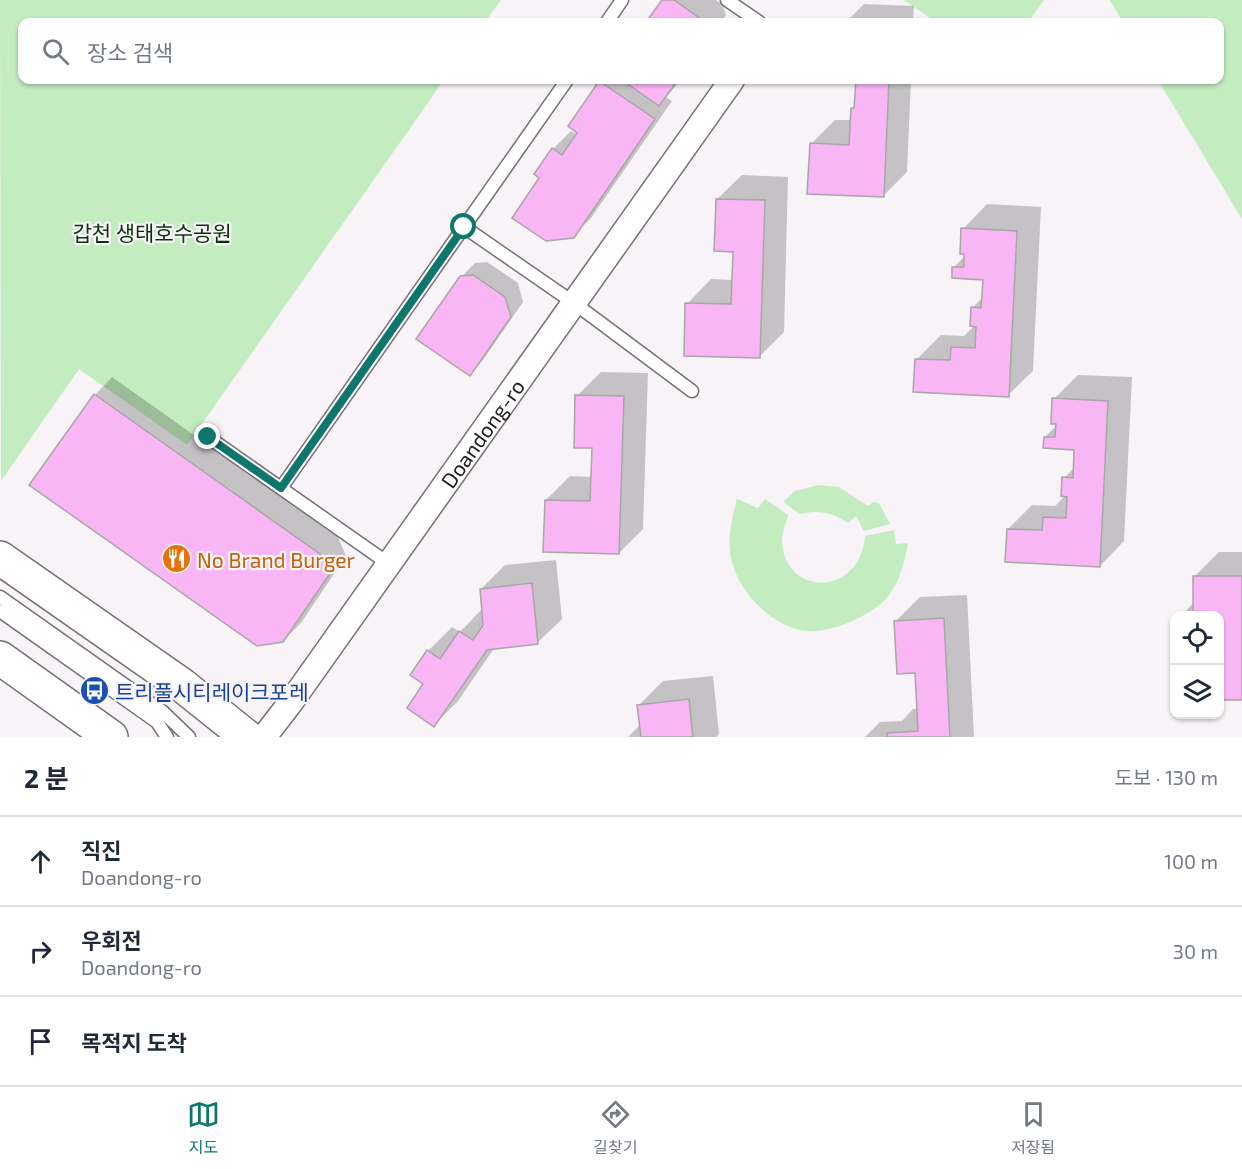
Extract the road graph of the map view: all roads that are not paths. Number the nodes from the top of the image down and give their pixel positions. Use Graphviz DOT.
graph roads {
  1 [pos="622,0"];
  2 [pos="727,0"];
  3 [pos="610,18"];
  4 [pos="753,18"];
  5 [pos="564,84"];
  6 [pos="729,84"];
  7 [pos="464,227"];
  8 [pos="574,303"];
  9 [pos="692,391"];
  10 [pos="208,437"];
  11 [pos="281,488"];
  12 [pos="0,558"];
  13 [pos="390,564"];
  14 [pos="0,597"];
  15 [pos="0,611"];
  16 [pos="0,658"];
  17 [pos="111,737"];
  18 [pos="167,737"];
  19 [pos="189,737"];
  20 [pos="247,737"];
  21 [pos="264,737"];
  1 -- 3 [label="lane"];
  2 -- 4 [label="lane"];
  5 -- 7 [label="lane"];
  6 -- 8 [label="street, Doandong-ro"];
  7 -- 8 [label="lane"];
  7 -- 11 [label="lane"];
  8 -- 9 [label="lane"];
  8 -- 13 [label="street, Doandong-ro"];
  10 -- 11 [label="lane"];
  11 -- 13 [label="lane"];
  12 -- 20 [label="main road"];
  13 -- 21 [label="street, Doandong-ro"];
  14 -- 19 [label="lane"];
  15 -- 18 [label="lane"];
  16 -- 17 [label="main road"];
}
